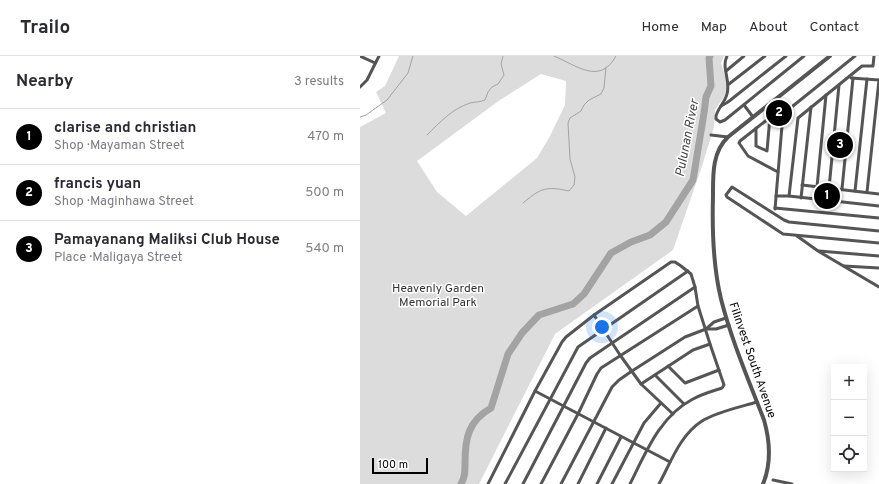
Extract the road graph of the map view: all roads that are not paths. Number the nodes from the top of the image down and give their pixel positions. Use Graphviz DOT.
graph roads {
  1 [pos="360,56"];
  2 [pos="379,56"];
  3 [pos="727,56"];
  4 [pos="744,56"];
  5 [pos="765,56"];
  6 [pos="786,56"];
  7 [pos="804,56"];
  8 [pos="830,56"];
  9 [pos="855,56"];
  10 [pos="874,56"];
  11 [pos="375,63"];
  12 [pos="726,71"];
  13 [pos="848,78"];
  14 [pos="853,78"];
  15 [pos="866,79"];
  16 [pos="879,80"];
  17 [pos="729,84"];
  18 [pos="839,85"];
  19 [pos="360,87"];
  20 [pos="826,95"];
  21 [pos="770,103"];
  22 [pos="744,105"];
  23 [pos="721,106"];
  24 [pos="811,107"];
  25 [pos="777,112"];
  26 [pos="783,114"];
  27 [pos="753,117"];
  28 [pos="770,117"];
  29 [pos="756,128"];
  30 [pos="711,135"];
  31 [pos="728,137"];
  32 [pos="778,172"];
  33 [pos="802,185"];
  34 [pos="817,186"];
  35 [pos="829,188"];
  36 [pos="842,189"];
  37 [pos="855,191"];
  38 [pos="867,192"];
  39 [pos="879,194"];
  40 [pos="776,196"];
  41 [pos="789,196"];
  42 [pos="801,198"];
  43 [pos="879,206"];
  44 [pos="775,208"];
  45 [pos="774,213"];
  46 [pos="879,218"];
  47 [pos="879,231"];
  48 [pos="795,235"];
  49 [pos="879,243"];
  50 [pos="818,251"];
  51 [pos="879,256"];
  52 [pos="843,266"];
  53 [pos="879,268"];
  54 [pos="688,271"];
  55 [pos="695,287"];
  56 [pos="879,287"];
  57 [pos="698,306"];
  58 [pos="594,315"];
  59 [pos="726,318"];
  60 [pos="728,325"];
  61 [pos="603,329"];
  62 [pos="706,329"];
  63 [pos="612,343"];
  64 [pos="710,344"];
  65 [pos="620,355"];
  66 [pos="668,366"];
  67 [pos="719,370"];
  68 [pos="632,371"];
  69 [pos="655,374"];
  70 [pos="641,384"];
  71 [pos="535,391"];
  72 [pos="550,399"];
  73 [pos="757,402"];
  74 [pos="661,403"];
  75 [pos="684,404"];
  76 [pos="564,406"];
  77 [pos="578,414"];
  78 [pos="673,414"];
  79 [pos="594,423"];
  80 [pos="606,428"];
  81 [pos="621,437"];
  82 [pos="633,442"];
  83 [pos="647,450"];
  84 [pos="670,462"];
  85 [pos="773,480"];
  86 [pos="488,484"];
  87 [pos="505,484"];
  88 [pos="523,484"];
  89 [pos="541,484"];
  90 [pos="561,484"];
  91 [pos="578,484"];
  92 [pos="597,484"];
  93 [pos="612,484"];
  94 [pos="630,484"];
  95 [pos="659,484"];
  96 [pos="763,484"];
  97 [pos="787,484"];
  98 [pos="792,484"];
  1 -- 11 [label="street"];
  2 -- 11 [label="street"];
  3 -- 12 [label="street"];
  4 -- 12 [label="street"];
  5 -- 17 [label="street"];
  6 -- 23 [label="street"];
  7 -- 22 [label="street"];
  8 -- 21 [label="street, Filinvest South Avenue"];
  9 -- 26 [label="street"];
  10 -- 13 [label="street"];
  11 -- 19 [label="street"];
  12 -- 17 [label="street"];
  13 -- 14 [label="street"];
  13 -- 18 [label="street"];
  14 -- 15 [label="street"];
  14 -- 36 [label="street"];
  15 -- 16 [label="street"];
  15 -- 37 [label="street"];
  16 -- 38 [label="street"];
  17 -- 23 [label="street"];
  18 -- 20 [label="street"];
  18 -- 35 [label="street"];
  20 -- 24 [label="street"];
  20 -- 34 [label="street"];
  21 -- 25 [label="street"];
  21 -- 27 [label="street, Filinvest South Avenue"];
  22 -- 23 [label="street"];
  22 -- 27 [label="street"];
  24 -- 33 [label="street"];
  24 -- 41 [label="street"];
  25 -- 26 [label="street"];
  25 -- 28 [label="street"];
  26 -- 32 [label="street"];
  27 -- 31 [label="street, Filinvest South Avenue"];
  28 -- 29 [label="street"];
  28 -- 29 [label="street"];
  29 -- 32 [label="street"];
  30 -- 31 [label="street"];
  31 -- 59 [label="street, Filinvest South Avenue"];
  32 -- 40 [label="street"];
  33 -- 34 [label="street"];
  33 -- 42 [label="street"];
  34 -- 35 [label="street"];
  35 -- 36 [label="street"];
  36 -- 37 [label="street"];
  37 -- 38 [label="street"];
  38 -- 39 [label="street"];
  40 -- 41 [label="street"];
  40 -- 44 [label="street"];
  41 -- 42 [label="street"];
  42 -- 43 [label="street"];
  44 -- 45 [label="street"];
  44 -- 46 [label="street"];
  45 -- 47 [label="street"];
  45 -- 48 [label="street"];
  48 -- 49 [label="street"];
  48 -- 50 [label="street"];
  50 -- 51 [label="street"];
  50 -- 52 [label="street"];
  52 -- 53 [label="street"];
  52 -- 56 [label="street"];
  54 -- 55 [label="street"];
  54 -- 58 [label="street"];
  54 -- 61 [label="street"];
  55 -- 57 [label="street"];
  55 -- 63 [label="street"];
  57 -- 62 [label="street"];
  57 -- 65 [label="street"];
  58 -- 61 [label="street"];
  58 -- 71 [label="street"];
  59 -- 60 [label="street, Filinvest South Avenue"];
  59 -- 62 [label="street"];
  60 -- 62 [label="street"];
  60 -- 73 [label="street, Filinvest South Avenue"];
  61 -- 63 [label="street"];
  61 -- 72 [label="street"];
  62 -- 64 [label="street"];
  62 -- 68 [label="street"];
  63 -- 65 [label="street"];
  63 -- 76 [label="street"];
  64 -- 66 [label="street"];
  64 -- 67 [label="street"];
  65 -- 68 [label="street"];
  65 -- 77 [label="street"];
  66 -- 67 [label="street"];
  66 -- 69 [label="street"];
  67 -- 75 [label="street"];
  68 -- 70 [label="street"];
  68 -- 79 [label="street"];
  69 -- 70 [label="street"];
  69 -- 75 [label="street"];
  70 -- 74 [label="street"];
  71 -- 72 [label="street"];
  71 -- 86 [label="street"];
  72 -- 76 [label="street"];
  72 -- 87 [label="street"];
  73 -- 84 [label="street"];
  73 -- 96 [label="street, Filinvest South Avenue"];
  74 -- 78 [label="street"];
  74 -- 82 [label="street"];
  75 -- 78 [label="street"];
  76 -- 77 [label="street"];
  76 -- 88 [label="street"];
  77 -- 79 [label="street"];
  77 -- 89 [label="street"];
  78 -- 83 [label="street"];
  79 -- 80 [label="street"];
  79 -- 90 [label="street"];
  80 -- 81 [label="street"];
  80 -- 91 [label="street"];
  81 -- 82 [label="street"];
  81 -- 92 [label="street"];
  82 -- 83 [label="street"];
  82 -- 93 [label="street"];
  83 -- 84 [label="street"];
  83 -- 94 [label="street"];
  84 -- 95 [label="street"];
  85 -- 97 [label="street"];
  97 -- 98 [label="street"];
}
